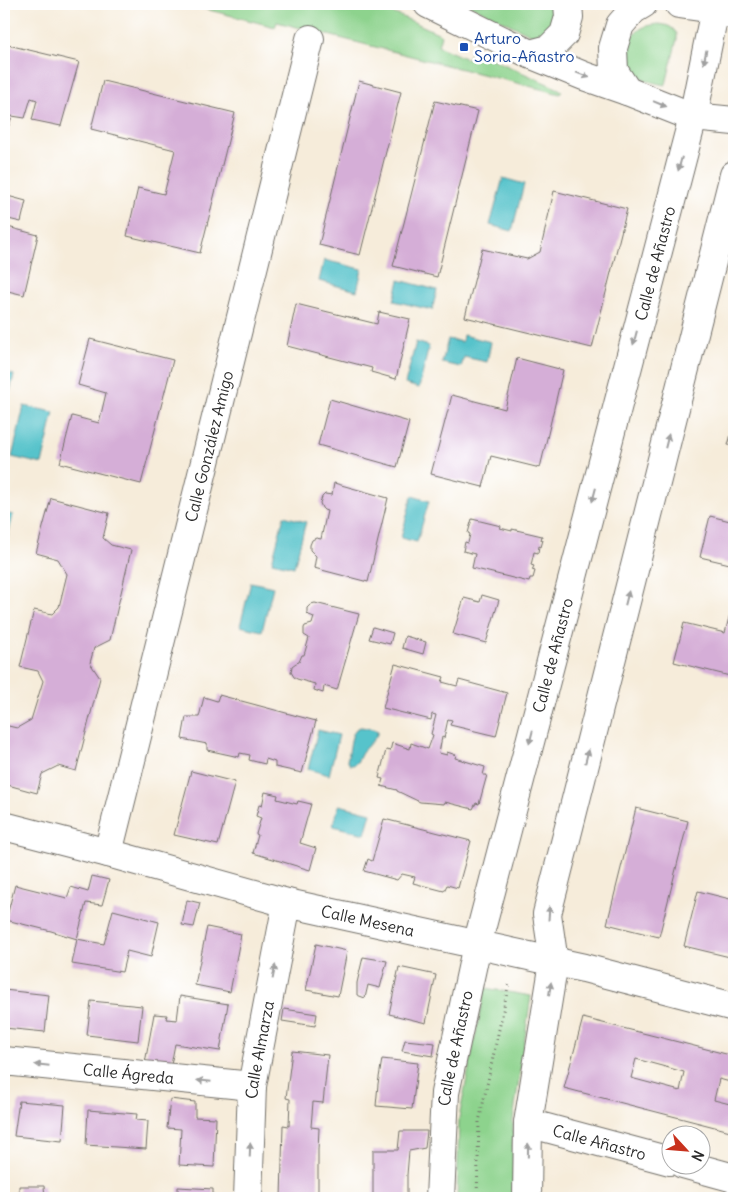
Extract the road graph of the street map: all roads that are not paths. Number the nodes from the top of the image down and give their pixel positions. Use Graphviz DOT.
graph roads {
  1 [pos="428,4"];
  2 [pos="568,4"];
  3 [pos="644,4"];
  4 [pos="679,4"];
  5 [pos="721,9"];
  6 [pos="310,39"];
  7 [pos="530,54"];
  8 [pos="627,91"];
  9 [pos="693,117"];
  10 [pos="734,121"];
  11 [pos="734,175"];
  12 [pos="4,826"];
  13 [pos="108,853"];
  14 [pos="287,904"];
  15 [pos="477,944"];
  16 [pos="554,962"];
  17 [pos="734,1007"];
  18 [pos="4,1061"];
  19 [pos="252,1086"];
  20 [pos="528,1122"];
  21 [pos="660,1158"];
  22 [pos="710,1171"];
  23 [pos="734,1178"];
  24 [pos="248,1198"];
  25 [pos="440,1198"];
  26 [pos="527,1198"];
  1 -- 7 [label="street"];
  2 -- 7 [label="street"];
  3 -- 8 [label="street"];
  4 -- 5 [label="street"];
  5 -- 9 [label="street, Calle de Añastro, one-way"];
  6 -- 13 [label="street, Calle González Amigo"];
  7 -- 8 [label="street, one-way"];
  8 -- 9 [label="street, one-way"];
  9 -- 10 [label="street"];
  9 -- 15 [label="street, Calle de Añastro, one-way"];
  16 -- 11 [label="street, one-way"];
  12 -- 13 [label="street, Calle Mesena"];
  13 -- 14 [label="street, Calle Mesena"];
  14 -- 15 [label="street, Calle Mesena"];
  19 -- 14 [label="street, Calle Almarza, one-way"];
  15 -- 16 [label="street, Calle Mesena"];
  15 -- 25 [label="street, Calle de Añastro"];
  16 -- 17 [label="street, Calle Mesena"];
  20 -- 16 [label="street, one-way"];
  19 -- 18 [label="street, Calle Ágreda, one-way"];
  24 -- 19 [label="street, Calle Almarza, one-way"];
  20 -- 21 [label="street, Calle Añastro"];
  26 -- 20 [label="street, one-way"];
  22 -- 23 [label="street"];
}
